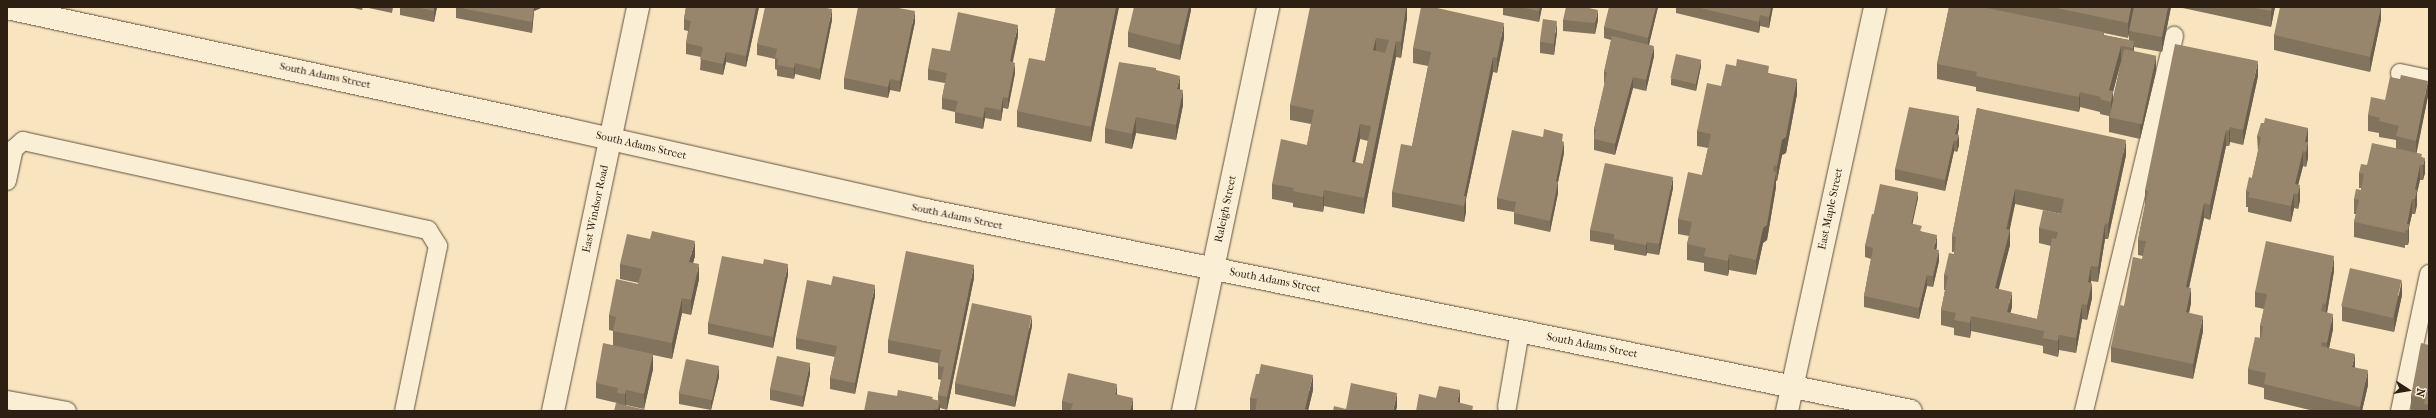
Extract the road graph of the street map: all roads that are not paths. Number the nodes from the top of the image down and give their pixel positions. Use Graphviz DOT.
graph roads {
  1 [pos="638,7"];
  2 [pos="1268,7"];
  3 [pos="1875,7"];
  4 [pos="7,8"];
  5 [pos="2174,36"];
  6 [pos="2400,73"];
  7 [pos="2429,79"];
  8 [pos="611,140"];
  9 [pos="7,181"];
  10 [pos="1213,269"];
  11 [pos="2429,274"];
  12 [pos="1520,331"];
  13 [pos="1792,387"];
  14 [pos="7,400"];
  15 [pos="1511,410"];
  16 [pos="67,411"];
  17 [pos="404,411"];
  18 [pos="553,411"];
  19 [pos="1183,411"];
  20 [pos="1787,411"];
  21 [pos="1911,411"];
  22 [pos="2084,411"];
  23 [pos="2400,411"];
  1 -- 8 [label="street, East Windsor Road"];
  2 -- 10 [label="street, Raleigh Street"];
  3 -- 13 [label="street, East Maple Street"];
  4 -- 8 [label="street, South Adams Street"];
  5 -- 22 [label="lane"];
  6 -- 7 [label="lane"];
  8 -- 10 [label="street, South Adams Street"];
  8 -- 18 [label="street, East Windsor Road"];
  9 -- 17 [label="lane"];
  10 -- 12 [label="street, South Adams Street"];
  10 -- 19 [label="street, Raleigh Street"];
  11 -- 23 [label="lane"];
  12 -- 13 [label="street, South Adams Street"];
  12 -- 15 [label="lane"];
  13 -- 20 [label="street, East Maple Street"];
  13 -- 21 [label="street, South Adams Street"];
  14 -- 16 [label="lane"];
}
